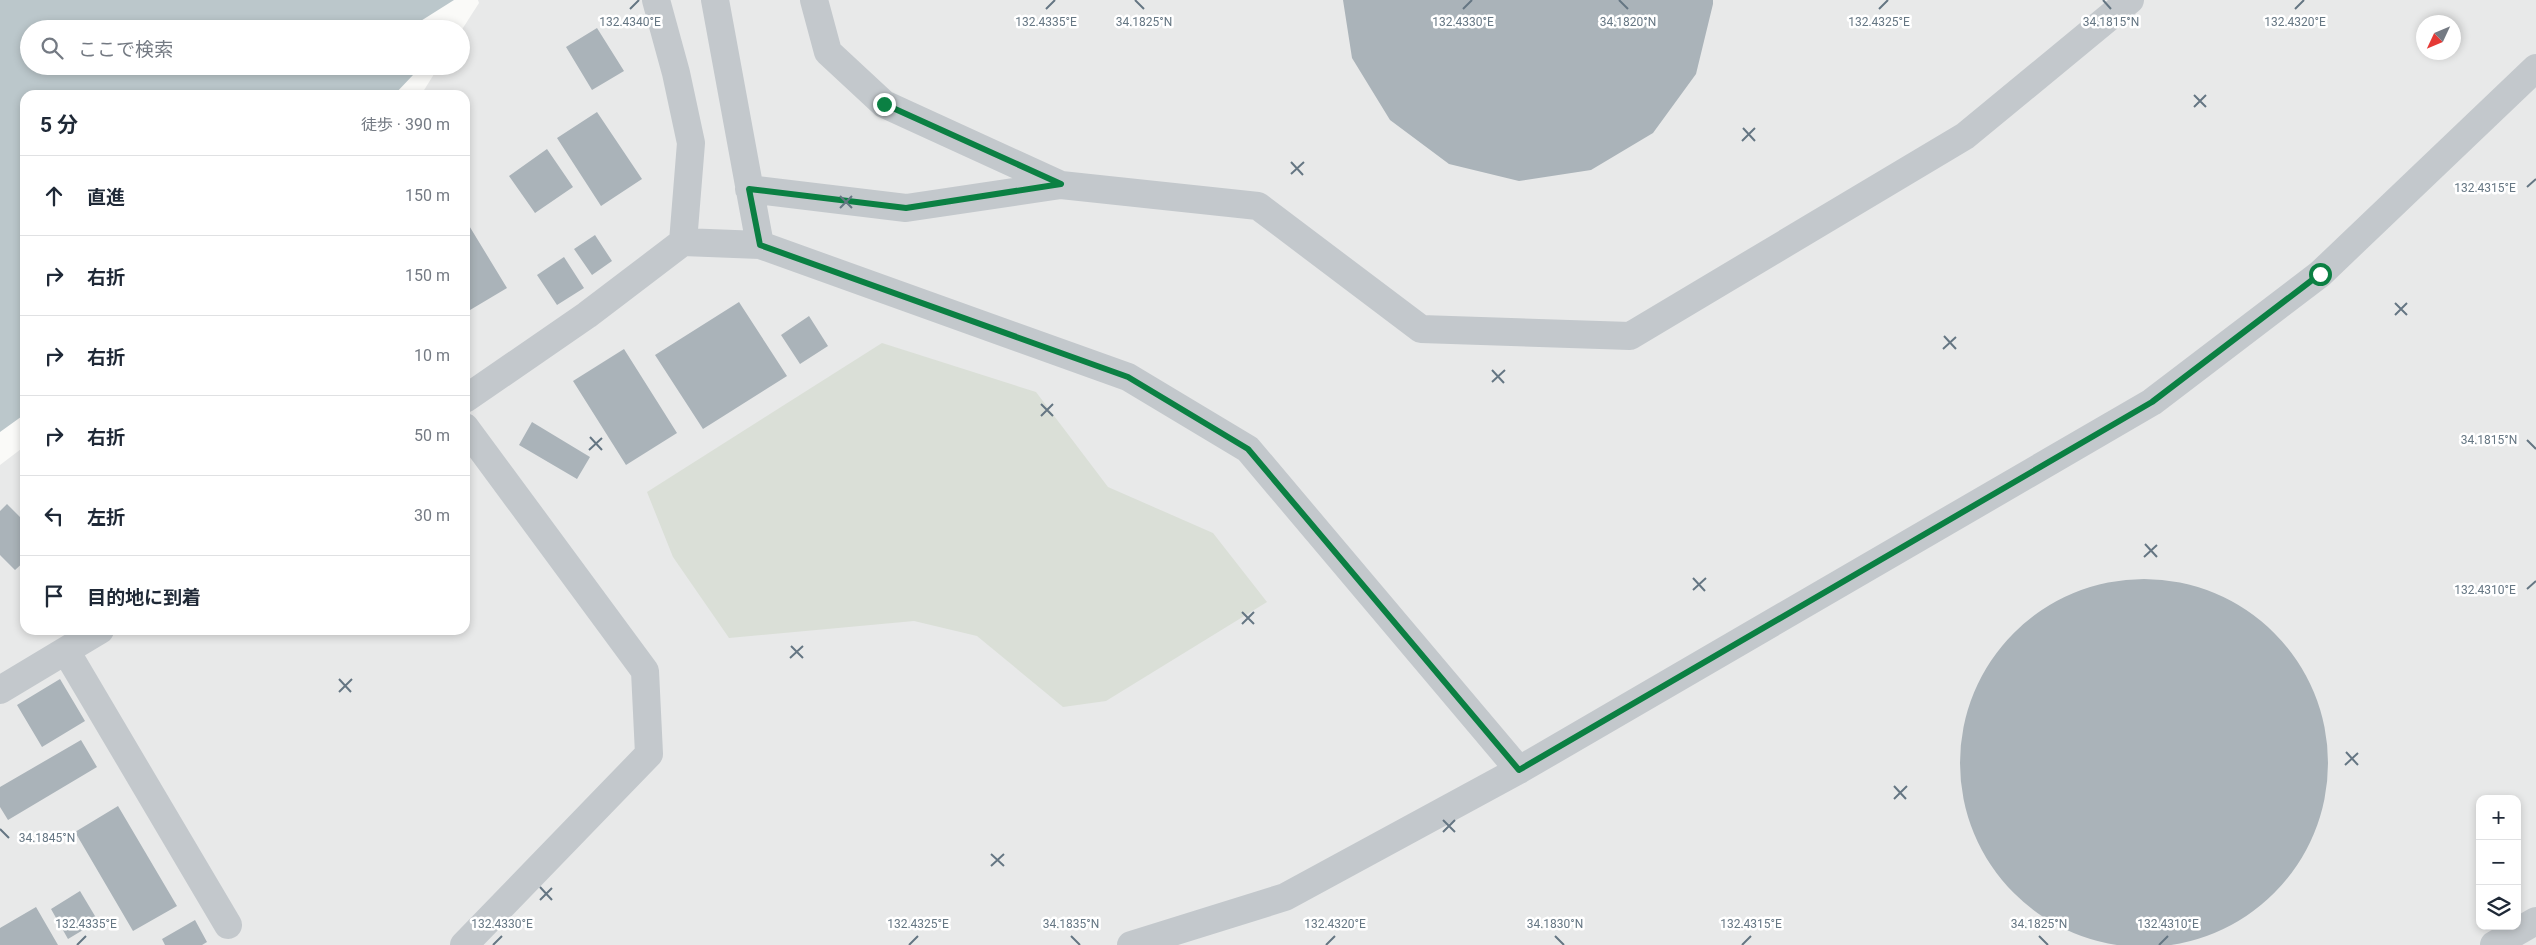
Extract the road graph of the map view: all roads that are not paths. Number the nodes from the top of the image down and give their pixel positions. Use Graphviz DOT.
graph roads {
  1 [pos="656,0"];
  2 [pos="715,0"];
  3 [pos="814,0"];
  4 [pos="2130,0"];
  5 [pos="2536,68"];
  6 [pos="1061,184"];
  7 [pos="749,189"];
  8 [pos="683,242"];
  9 [pos="760,245"];
  10 [pos="470,395"];
  11 [pos="470,434"];
  12 [pos="92,635"];
  13 [pos="66,651"];
  14 [pos="0,690"];
  15 [pos="1519,770"];
  16 [pos="2536,921"];
  17 [pos="228,924"];
  18 [pos="464,945"];
  19 [pos="1131,945"];
  20 [pos="2494,945"];
  1 -- 8 [label="street"];
  2 -- 7 [label="street"];
  3 -- 6 [label="street"];
  4 -- 6 [label="street"];
  5 -- 15 [label="street"];
  6 -- 7 [label="street"];
  7 -- 9 [label="street"];
  8 -- 9 [label="street"];
  8 -- 10 [label="street"];
  9 -- 15 [label="street"];
  11 -- 18 [label="street"];
  12 -- 13 [label="street"];
  13 -- 14 [label="street"];
  13 -- 17 [label="street"];
  15 -- 19 [label="street"];
  16 -- 20 [label="street"];
}
